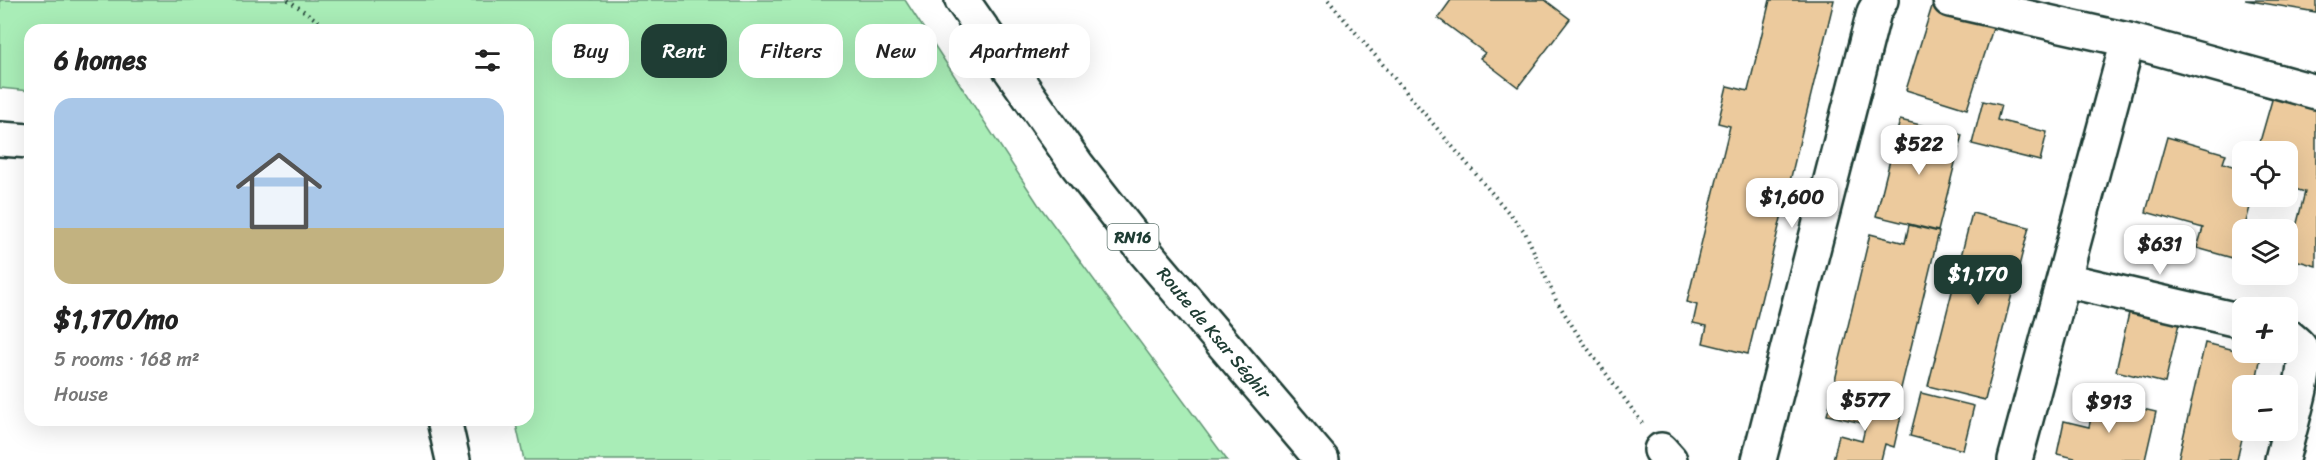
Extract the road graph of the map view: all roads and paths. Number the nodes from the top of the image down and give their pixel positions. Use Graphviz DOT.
graph roads {
  1 [pos="288,0"];
  2 [pos="962,0"];
  3 [pos="1328,0"];
  4 [pos="1881,0"];
  5 [pos="1950,0"];
  6 [pos="322,24"];
  7 [pos="2128,40"];
  8 [pos="2316,92"];
  9 [pos="0,139"];
  10 [pos="24,141"];
  11 [pos="2065,279"];
  12 [pos="2232,319"];
  13 [pos="2298,345"];
  14 [pos="445,426"];
  15 [pos="1665,455"];
  16 [pos="453,460"];
  17 [pos="1322,460"];
  18 [pos="1759,460"];
  19 [pos="2015,460"];
  20 [pos="2282,460"];
  1 -- 6 [label="path"];
  2 -- 17 [label="street, Route de Ksar Séghir / RN16"];
  3 -- 15 [label="path"];
  4 -- 18 [label="street"];
  5 -- 7 [label="street"];
  7 -- 8 [label="street"];
  7 -- 11 [label="street"];
  9 -- 10 [label="street"];
  11 -- 12 [label="street"];
  11 -- 19 [label="street"];
  13 -- 20 [label="street"];
  14 -- 16 [label="street"];
}
